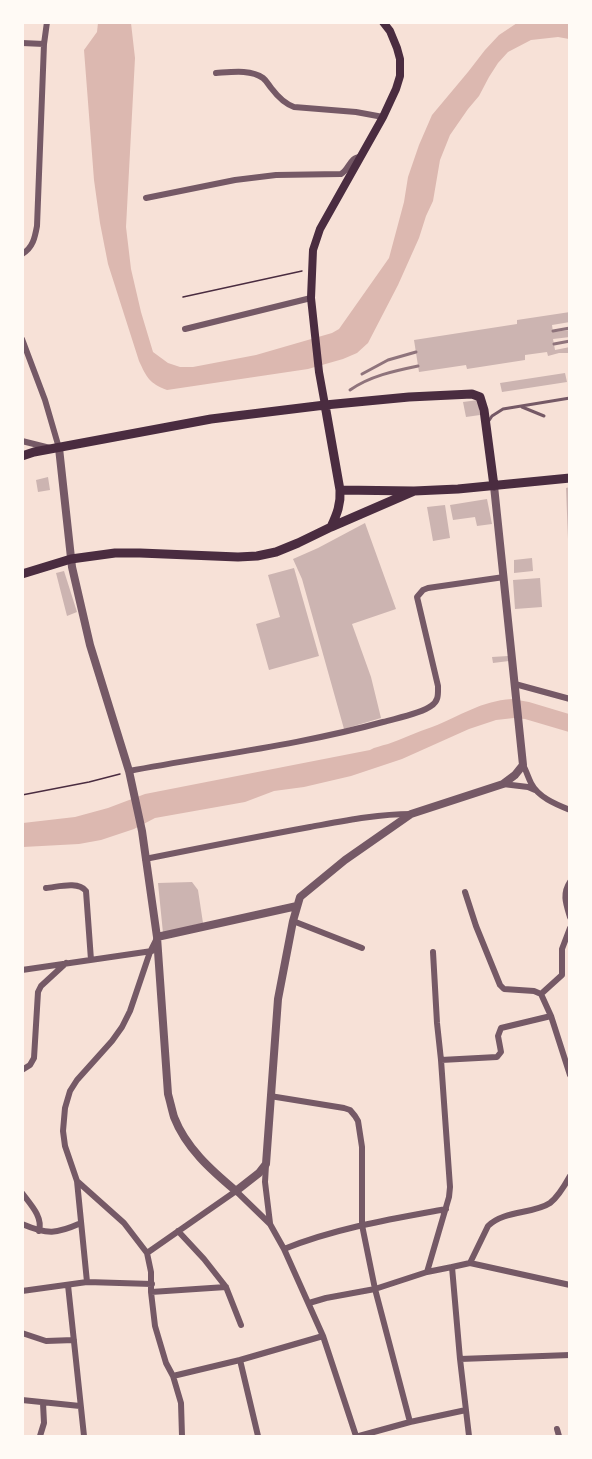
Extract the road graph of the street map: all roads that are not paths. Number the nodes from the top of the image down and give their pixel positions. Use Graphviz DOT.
graph roads {
  1 [pos="47,22"];
  2 [pos="383,22"];
  3 [pos="22,43"];
  4 [pos="44,44"];
  5 [pos="216,73"];
  6 [pos="383,117"];
  7 [pos="360,157"];
  8 [pos="146,198"];
  9 [pos="22,254"];
  10 [pos="311,298"];
  11 [pos="185,329"];
  12 [pos="22,339"];
  13 [pos="570,398"];
  14 [pos="325,405"];
  15 [pos="517,407"];
  16 [pos="544,416"];
  17 [pos="486,427"];
  18 [pos="22,441"];
  19 [pos="56,448"];
  20 [pos="22,456"];
  21 [pos="570,478"];
  22 [pos="494,486"];
  23 [pos="340,490"];
  24 [pos="414,491"];
  25 [pos="331,527"];
  26 [pos="71,559"];
  27 [pos="22,574"];
  28 [pos="504,578"];
  29 [pos="515,684"];
  30 [pos="570,699"];
  31 [pos="523,765"];
  32 [pos="129,771"];
  33 [pos="502,784"];
  34 [pos="536,790"];
  35 [pos="570,810"];
  36 [pos="411,814"];
  37 [pos="146,859"];
  38 [pos="570,882"];
  39 [pos="46,888"];
  40 [pos="465,892"];
  41 [pos="297,906"];
  42 [pos="570,917"];
  43 [pos="293,921"];
  44 [pos="570,928"];
  45 [pos="157,937"];
  46 [pos="362,948"];
  47 [pos="158,950"];
  48 [pos="150,952"];
  49 [pos="433,952"];
  50 [pos="91,960"];
  51 [pos="66,963"];
  52 [pos="22,970"];
  53 [pos="541,994"];
  54 [pos="551,1016"];
  55 [pos="441,1060"];
  56 [pos="22,1070"];
  57 [pos="570,1075"];
  58 [pos="270,1096"];
  59 [pos="266,1164"];
  60 [pos="570,1176"];
  61 [pos="77,1181"];
  62 [pos="236,1191"];
  63 [pos="22,1193"];
  64 [pos="446,1209"];
  65 [pos="81,1223"];
  66 [pos="22,1224"];
  67 [pos="270,1224"];
  68 [pos="362,1225"];
  69 [pos="178,1231"];
  70 [pos="39,1232"];
  71 [pos="284,1250"];
  72 [pos="147,1253"];
  73 [pos="470,1263"];
  74 [pos="452,1267"];
  75 [pos="428,1272"];
  76 [pos="87,1282"];
  77 [pos="152,1284"];
  78 [pos="68,1285"];
  79 [pos="570,1285"];
  80 [pos="226,1287"];
  81 [pos="375,1289"];
  82 [pos="22,1291"];
  83 [pos="151,1292"];
  84 [pos="309,1303"];
  85 [pos="241,1325"];
  86 [pos="22,1333"];
  87 [pos="323,1336"];
  88 [pos="74,1340"];
  89 [pos="570,1354"];
  90 [pos="460,1359"];
  91 [pos="240,1360"];
  92 [pos="173,1376"];
  93 [pos="22,1400"];
  94 [pos="43,1403"];
  95 [pos="80,1406"];
  96 [pos="466,1410"];
  97 [pos="410,1422"];
  98 [pos="557,1429"];
  99 [pos="40,1437"];
  100 [pos="84,1437"];
  101 [pos="182,1437"];
  102 [pos="258,1437"];
  103 [pos="357,1437"];
  104 [pos="470,1437"];
  105 [pos="559,1437"];
  1 -- 4 [label="street"];
  2 -- 6 [label="main road"];
  3 -- 4 [label="street"];
  4 -- 9 [label="street"];
  5 -- 6 [label="street"];
  6 -- 7 [label="main road"];
  7 -- 8 [label="street"];
  7 -- 10 [label="main road"];
  10 -- 11 [label="street"];
  10 -- 14 [label="main road"];
  12 -- 19 [label="street"];
  13 -- 15 [label="lane"];
  14 -- 17 [label="main road"];
  14 -- 19 [label="main road"];
  14 -- 23 [label="main road"];
  15 -- 16 [label="lane"];
  15 -- 17 [label="lane"];
  17 -- 22 [label="main road"];
  18 -- 19 [label="street"];
  19 -- 20 [label="main road"];
  19 -- 26 [label="street"];
  21 -- 22 [label="main road"];
  22 -- 24 [label="main road"];
  22 -- 28 [label="street"];
  23 -- 24 [label="main road"];
  23 -- 25 [label="main road"];
  24 -- 25 [label="main road"];
  25 -- 26 [label="main road"];
  26 -- 27 [label="main road"];
  26 -- 32 [label="street"];
  28 -- 29 [label="street"];
  28 -- 32 [label="street"];
  29 -- 30 [label="street"];
  29 -- 31 [label="street"];
  31 -- 33 [label="street"];
  31 -- 34 [label="street"];
  32 -- 37 [label="street"];
  33 -- 34 [label="street"];
  33 -- 36 [label="street"];
  34 -- 35 [label="street"];
  36 -- 37 [label="street"];
  36 -- 41 [label="street"];
  37 -- 45 [label="street"];
  38 -- 42 [label="street"];
  39 -- 50 [label="street"];
  40 -- 53 [label="street"];
  41 -- 43 [label="street"];
  41 -- 45 [label="street"];
  43 -- 46 [label="street"];
  43 -- 58 [label="street"];
  44 -- 53 [label="street"];
  45 -- 47 [label="street"];
  45 -- 48 [label="street"];
  47 -- 48 [label="street"];
  47 -- 62 [label="street"];
  48 -- 50 [label="street"];
  48 -- 61 [label="street"];
  49 -- 55 [label="street"];
  50 -- 51 [label="street"];
  51 -- 52 [label="street"];
  51 -- 56 [label="street"];
  53 -- 54 [label="street"];
  54 -- 55 [label="street"];
  54 -- 57 [label="street"];
  55 -- 64 [label="street"];
  58 -- 59 [label="street"];
  58 -- 68 [label="street"];
  59 -- 62 [label="street"];
  59 -- 67 [label="street"];
  60 -- 73 [label="street"];
  61 -- 65 [label="street"];
  61 -- 72 [label="street"];
  62 -- 67 [label="street"];
  62 -- 69 [label="street"];
  63 -- 70 [label="street"];
  64 -- 68 [label="street"];
  64 -- 75 [label="street"];
  65 -- 70 [label="street"];
  65 -- 76 [label="street"];
  66 -- 70 [label="street"];
  67 -- 71 [label="street"];
  68 -- 71 [label="street"];
  68 -- 81 [label="street"];
  69 -- 72 [label="street"];
  69 -- 80 [label="street"];
  71 -- 84 [label="street"];
  72 -- 77 [label="street"];
  73 -- 74 [label="street"];
  73 -- 79 [label="street"];
  74 -- 75 [label="street"];
  74 -- 90 [label="street"];
  75 -- 81 [label="street"];
  76 -- 77 [label="street"];
  76 -- 78 [label="street"];
  77 -- 83 [label="street"];
  78 -- 82 [label="street"];
  78 -- 88 [label="street"];
  80 -- 83 [label="street"];
  80 -- 85 [label="street"];
  81 -- 84 [label="street"];
  81 -- 97 [label="street"];
  83 -- 92 [label="street"];
  84 -- 87 [label="street"];
  86 -- 88 [label="street"];
  87 -- 91 [label="street"];
  87 -- 103 [label="street"];
  88 -- 95 [label="street"];
  89 -- 90 [label="street"];
  90 -- 96 [label="street"];
  91 -- 92 [label="street"];
  91 -- 102 [label="street"];
  92 -- 101 [label="street"];
  93 -- 94 [label="street"];
  94 -- 95 [label="street"];
  94 -- 99 [label="street"];
  95 -- 100 [label="street"];
  96 -- 97 [label="street"];
  96 -- 104 [label="street"];
  97 -- 103 [label="street"];
  98 -- 105 [label="street"];
}
